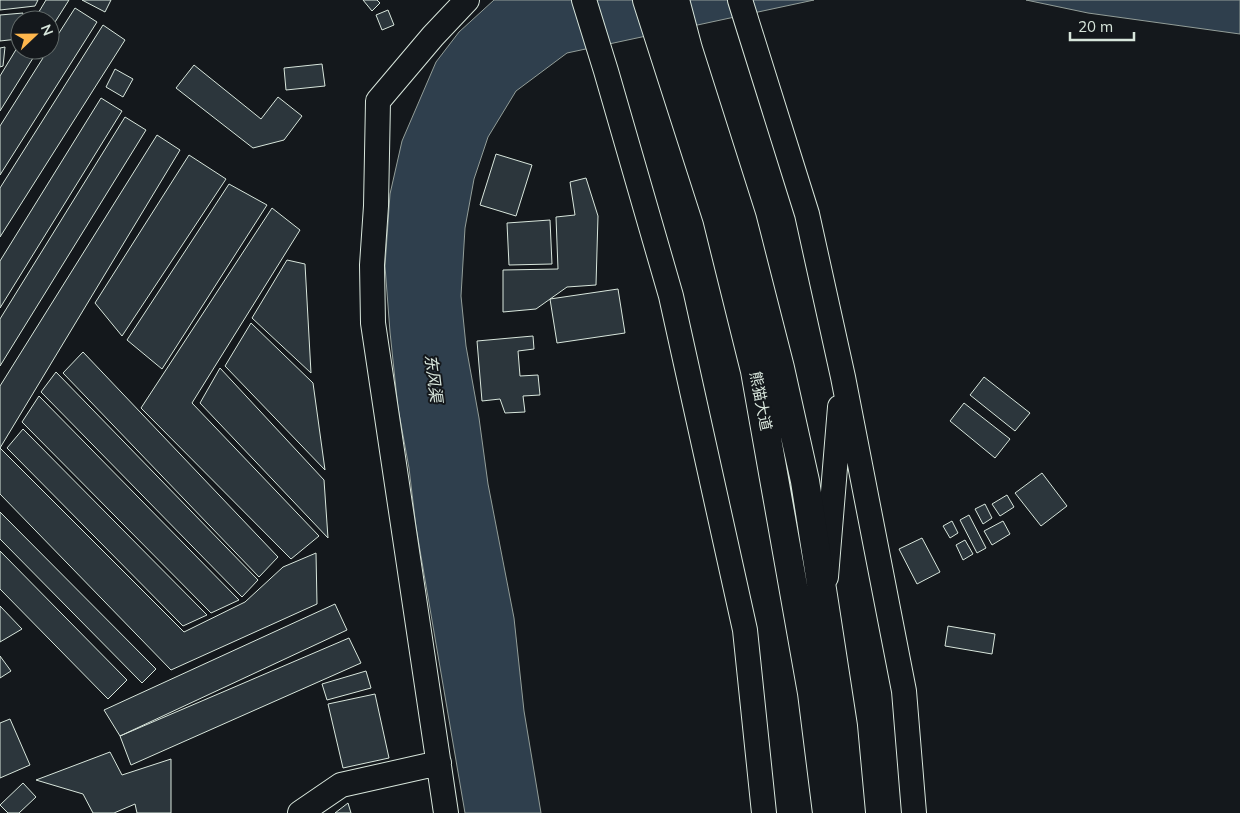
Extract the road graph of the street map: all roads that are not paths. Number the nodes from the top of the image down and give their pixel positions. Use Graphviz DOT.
graph roads {
  1 [pos="467,0"];
  2 [pos="584,0"];
  3 [pos="647,0"];
  4 [pos="675,0"];
  5 [pos="740,0"];
  6 [pos="676,50"];
  7 [pos="843,377"];
  8 [pos="824,602"];
  9 [pos="438,763"];
  10 [pos="300,813"];
  11 [pos="446,813"];
  12 [pos="764,813"];
  13 [pos="826,813"];
  14 [pos="851,813"];
  15 [pos="914,813"];
  1 -- 9 [label="street"];
  2 -- 12 [label="street"];
  3 -- 6 [label="main road, 熊猫大道"];
  4 -- 6 [label="main road, 熊猫大道"];
  5 -- 7 [label="street"];
  6 -- 8 [label="main road, 熊猫大道"];
  6 -- 13 [label="main road, 熊猫大道"];
  7 -- 8 [label="street"];
  7 -- 15 [label="street"];
  8 -- 14 [label="main road, 熊猫大道"];
  9 -- 10 [label="street"];
  9 -- 11 [label="street"];
}
